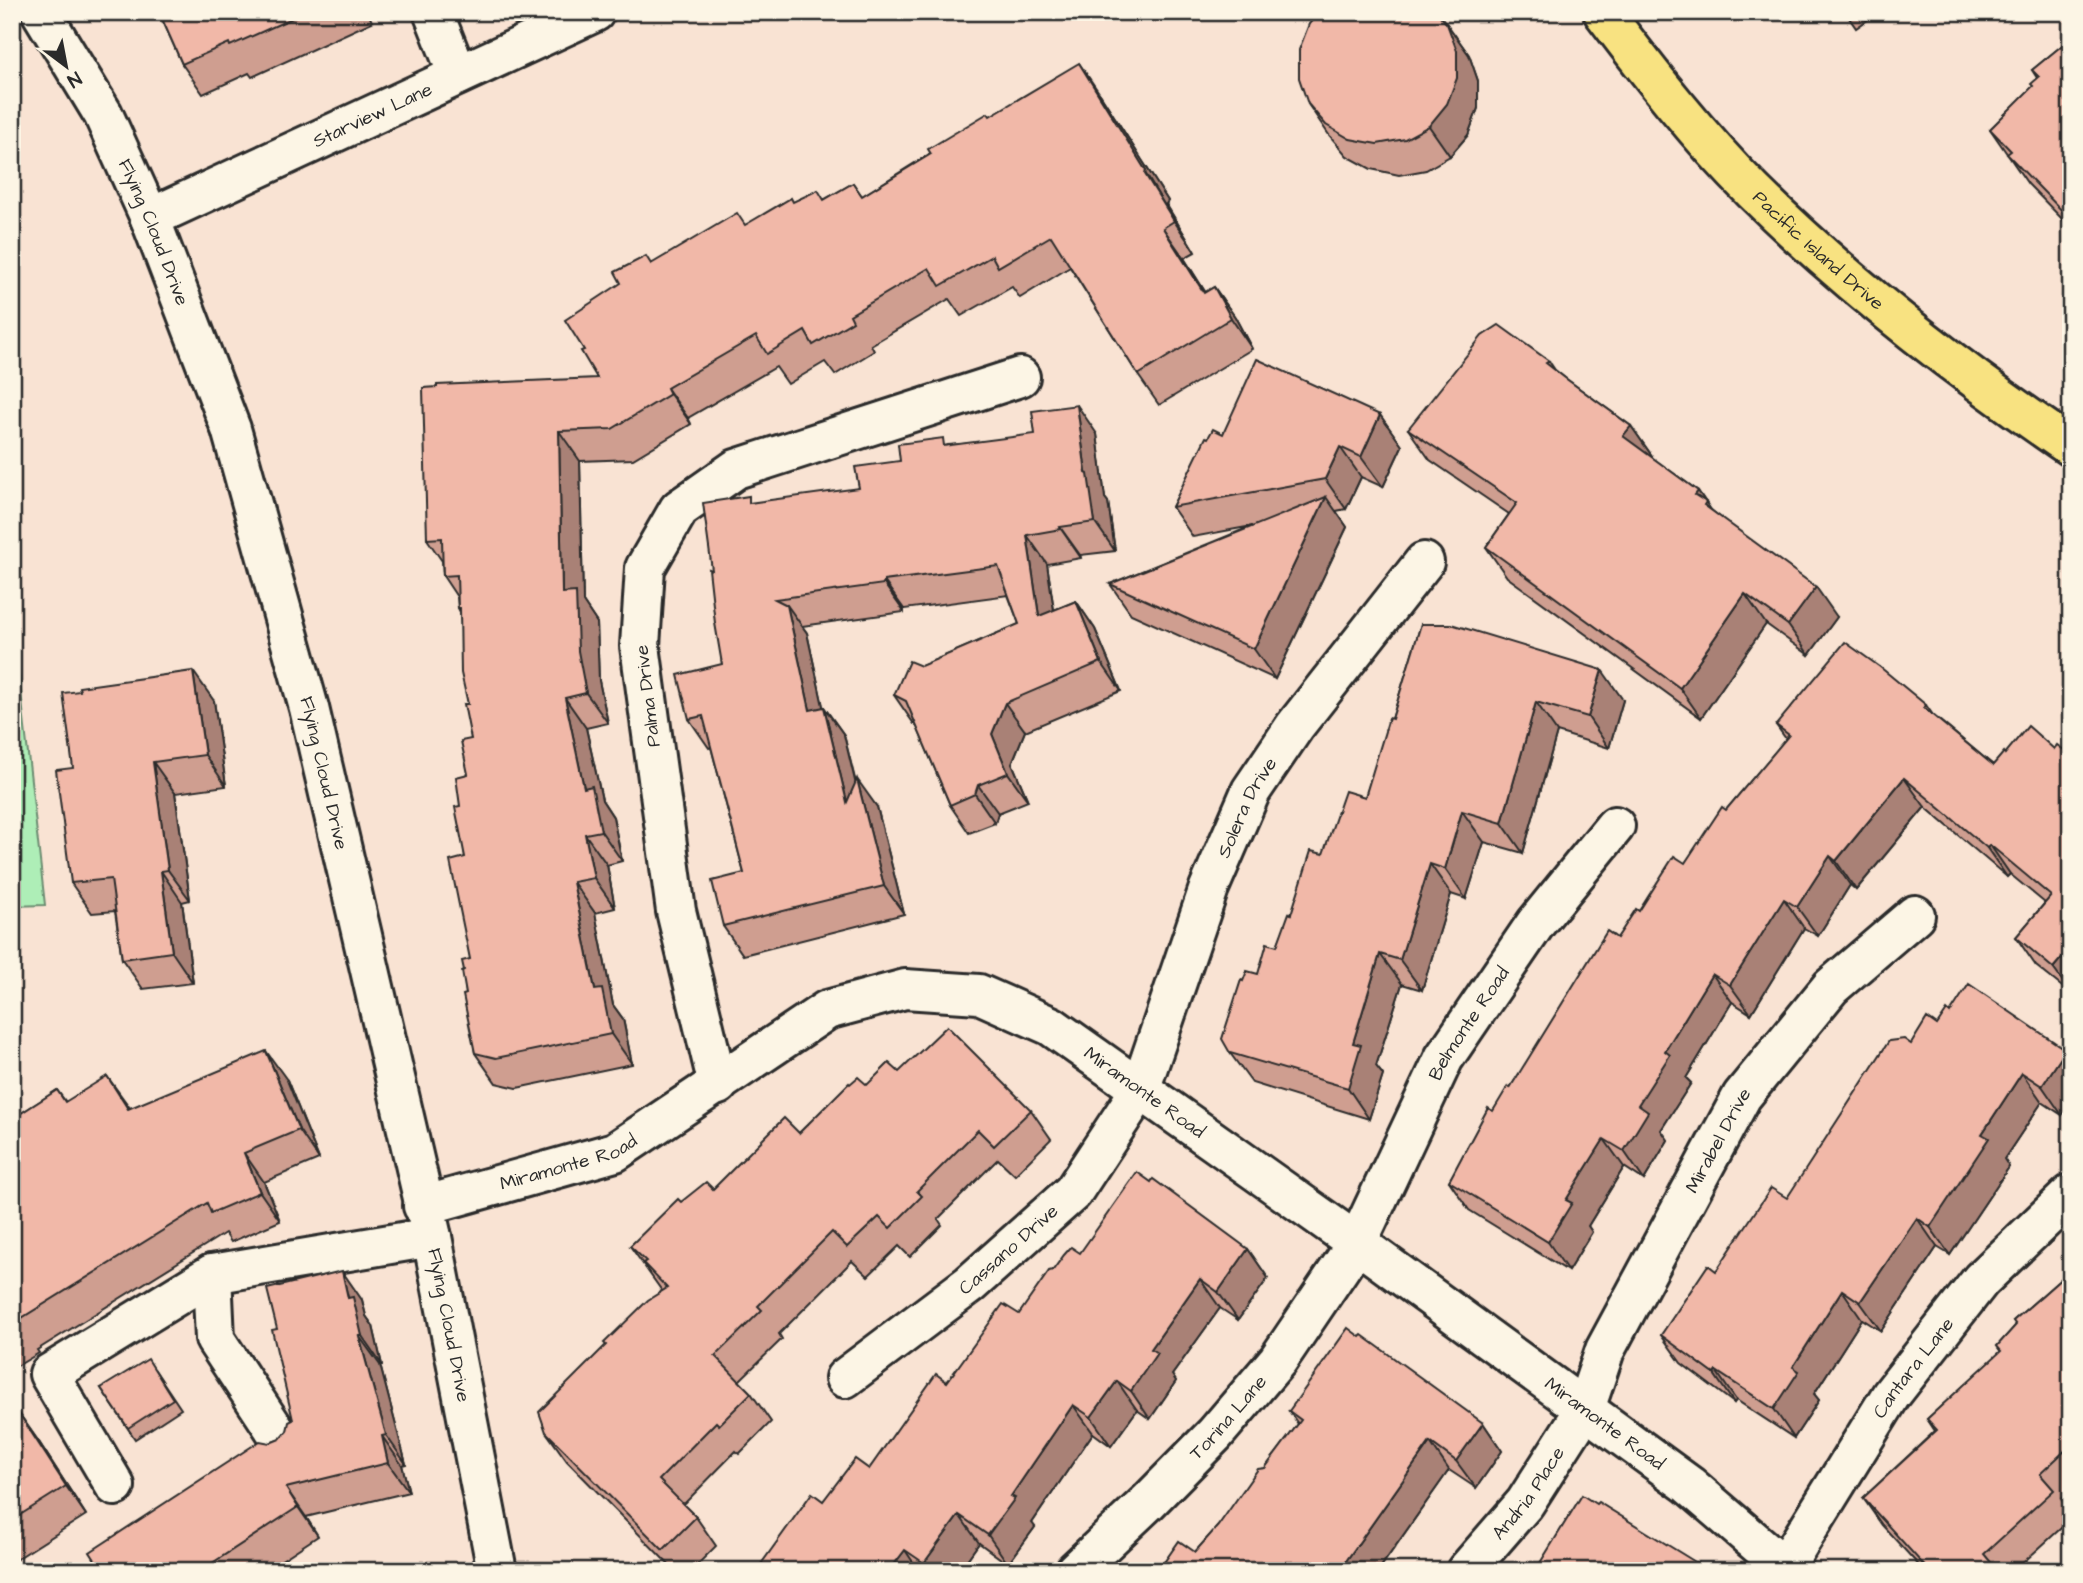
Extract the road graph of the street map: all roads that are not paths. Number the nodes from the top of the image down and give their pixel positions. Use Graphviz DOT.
graph roads {
  1 [pos="41,12"];
  2 [pos="433,12"];
  3 [pos="595,12"];
  4 [pos="1603,12"];
  5 [pos="458,75"];
  6 [pos="150,218"];
  7 [pos="1020,377"];
  8 [pos="2071,447"];
  9 [pos="1424,562"];
  10 [pos="1615,826"];
  11 [pos="1914,915"];
  12 [pos="718,1085"];
  13 [pos="1140,1090"];
  14 [pos="2071,1194"];
  15 [pos="428,1221"];
  16 [pos="1357,1244"];
  17 [pos="212,1274"];
  18 [pos="845,1378"];
  19 [pos="1584,1409"];
  20 [pos="288,1450"];
  21 [pos="115,1486"];
  22 [pos="1785,1569"];
  23 [pos="497,1571"];
  24 [pos="1075,1571"];
  25 [pos="1466,1571"];
  1 -- 6 [label="street, Flying Cloud Drive"];
  2 -- 5 [label="street"];
  3 -- 5 [label="street, Starview Lane"];
  4 -- 8 [label="main road, Pacific Island Drive"];
  5 -- 6 [label="street, Starview Lane"];
  6 -- 15 [label="street, Flying Cloud Drive"];
  7 -- 12 [label="street, Palma Drive"];
  9 -- 13 [label="street, Solera Drive"];
  10 -- 16 [label="street, Belmonte Road"];
  11 -- 19 [label="street, Mirabel Drive"];
  12 -- 13 [label="street, Miramonte Road"];
  12 -- 15 [label="street, Miramonte Road"];
  13 -- 16 [label="street, Miramonte Road"];
  13 -- 18 [label="street, Cassano Drive"];
  14 -- 22 [label="street, Cantara Lane"];
  15 -- 17 [label="street, Miramonte Road"];
  15 -- 23 [label="street, Flying Cloud Drive"];
  16 -- 19 [label="street, Miramonte Road"];
  16 -- 24 [label="street, Torina Lane"];
  17 -- 20 [label="street"];
  17 -- 21 [label="street"];
  19 -- 22 [label="street, Miramonte Road"];
  19 -- 25 [label="street, Andria Place"];
}
